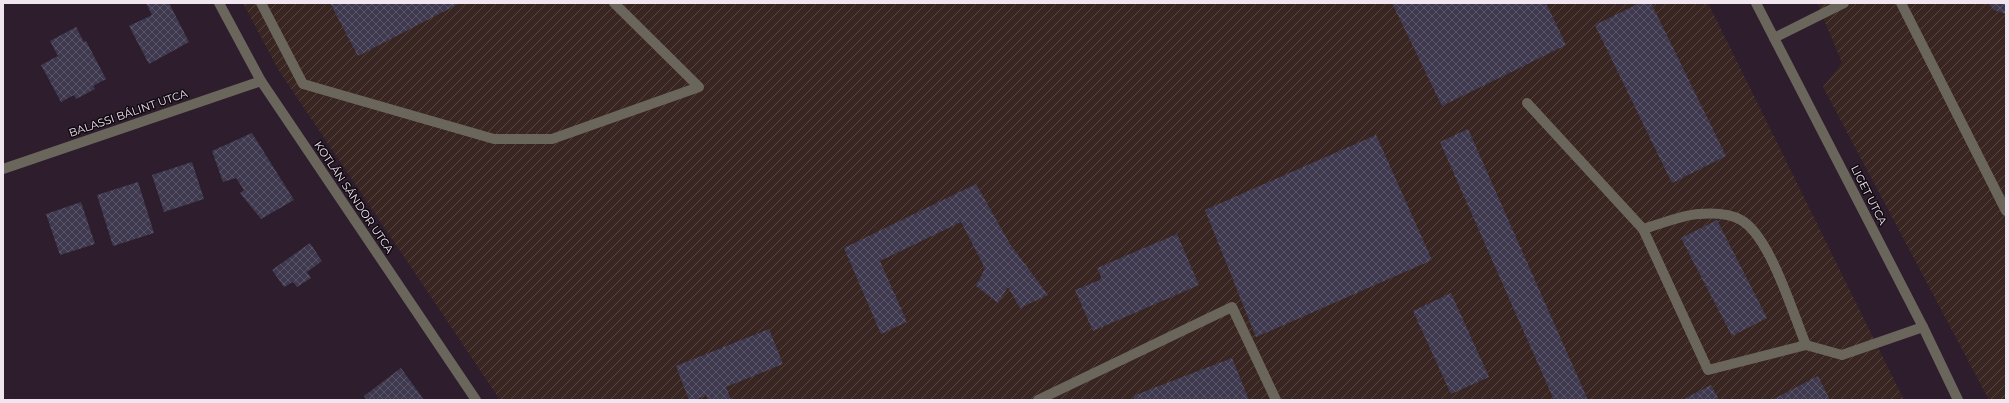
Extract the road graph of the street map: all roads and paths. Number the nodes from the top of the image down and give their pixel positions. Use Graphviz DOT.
graph roads {
  1 [pos="219,3"];
  2 [pos="261,3"];
  3 [pos="614,3"];
  4 [pos="1756,3"];
  5 [pos="1844,3"];
  6 [pos="1901,3"];
  7 [pos="1774,38"];
  8 [pos="261,81"];
  9 [pos="1527,103"];
  10 [pos="3,169"];
  11 [pos="2006,211"];
  12 [pos="1643,229"];
  13 [pos="1923,327"];
  14 [pos="1806,345"];
  15 [pos="476,400"];
  16 [pos="1038,400"];
  17 [pos="1276,400"];
  18 [pos="1958,400"];
  1 -- 8 [label="street, KOTLÁN SÁNDOR UTCA"];
  2 -- 3 [label="street"];
  4 -- 7 [label="street, LIGET UTCA"];
  5 -- 7 [label="street"];
  6 -- 11 [label="street"];
  7 -- 13 [label="street, LIGET UTCA"];
  8 -- 10 [label="street, BALASSI BÁLINT UTCA"];
  8 -- 15 [label="street, KOTLÁN SÁNDOR UTCA"];
  9 -- 12 [label="street"];
  12 -- 14 [label="street"];
  12 -- 14 [label="street"];
  13 -- 14 [label="street"];
  13 -- 18 [label="street, LIGET UTCA"];
  16 -- 17 [label="street"];
}
